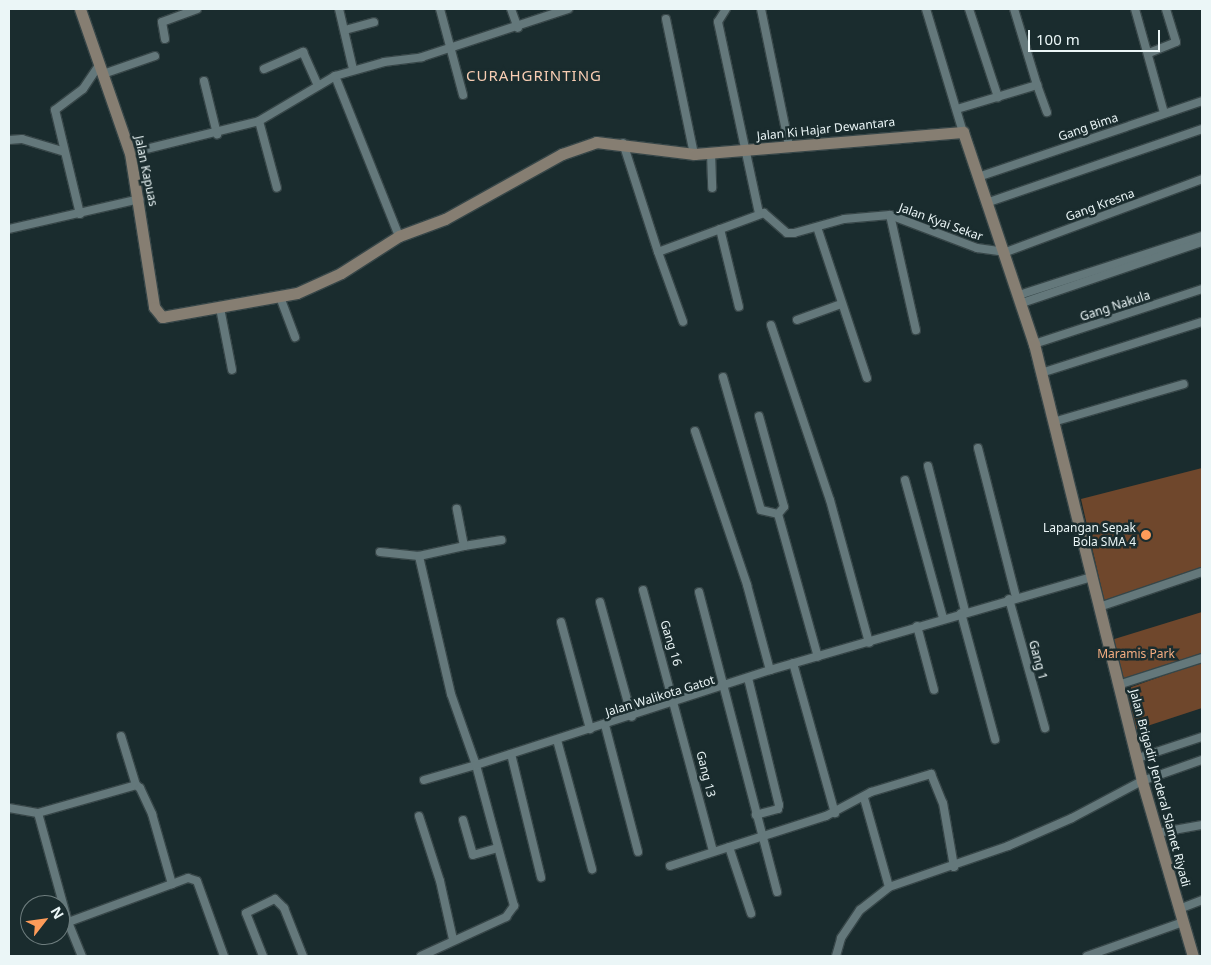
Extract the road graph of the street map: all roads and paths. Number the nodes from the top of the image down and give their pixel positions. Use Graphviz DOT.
graph roads {
  1 [pos="80,9"];
  2 [pos="197,9"];
  3 [pos="339,9"];
  4 [pos="440,9"];
  5 [pos="511,9"];
  6 [pos="568,9"];
  7 [pos="726,9"];
  8 [pos="761,9"];
  9 [pos="926,9"];
  10 [pos="969,9"];
  11 [pos="1014,9"];
  12 [pos="1135,9"];
  13 [pos="1166,9"];
  14 [pos="666,18"];
  15 [pos="374,22"];
  16 [pos="518,28"];
  17 [pos="345,30"];
  18 [pos="165,39"];
  19 [pos="449,49"];
  20 [pos="1149,53"];
  21 [pos="155,56"];
  22 [pos="264,69"];
  23 [pos="353,69"];
  24 [pos="98,71"];
  25 [pos="335,76"];
  26 [pos="204,81"];
  27 [pos="1037,85"];
  28 [pos="318,86"];
  29 [pos="463,95"];
  30 [pos="998,98"];
  31 [pos="1202,101"];
  32 [pos="957,109"];
  33 [pos="1047,112"];
  34 [pos="1164,113"];
  35 [pos="259,121"];
  36 [pos="1202,129"];
  37 [pos="964,132"];
  38 [pos="217,134"];
  39 [pos="9,140"];
  40 [pos="622,144"];
  41 [pos="789,145"];
  42 [pos="62,151"];
  43 [pos="744,151"];
  44 [pos="130,153"];
  45 [pos="711,153"];
  46 [pos="694,154"];
  47 [pos="981,176"];
  48 [pos="1202,179"];
  49 [pos="276,188"];
  50 [pos="712,188"];
  51 [pos="136,200"];
  52 [pos="989,202"];
  53 [pos="80,214"];
  54 [pos="759,214"];
  55 [pos="890,215"];
  56 [pos="816,228"];
  57 [pos="9,229"];
  58 [pos="720,229"];
  59 [pos="399,236"];
  60 [pos="1202,236"];
  61 [pos="1202,242"];
  62 [pos="1187,244"];
  63 [pos="658,252"];
  64 [pos="1006,252"];
  65 [pos="1202,289"];
  66 [pos="280,297"];
  67 [pos="1021,299"];
  68 [pos="841,304"];
  69 [pos="739,307"];
  70 [pos="220,308"];
  71 [pos="157,315"];
  72 [pos="797,320"];
  73 [pos="683,322"];
  74 [pos="1202,322"];
  75 [pos="771,325"];
  76 [pos="916,330"];
  77 [pos="295,337"];
  78 [pos="1034,344"];
  79 [pos="232,370"];
  80 [pos="1042,373"];
  81 [pos="723,378"];
  82 [pos="867,378"];
  83 [pos="1184,384"];
  84 [pos="760,416"];
  85 [pos="1053,422"];
  86 [pos="695,431"];
  87 [pos="978,448"];
  88 [pos="928,466"];
  89 [pos="905,480"];
  90 [pos="457,509"];
  91 [pos="778,514"];
  92 [pos="502,540"];
  93 [pos="464,546"];
  94 [pos="380,552"];
  95 [pos="419,556"];
  96 [pos="1202,572"];
  97 [pos="1093,577"];
  98 [pos="643,590"];
  99 [pos="699,592"];
  100 [pos="1012,598"];
  101 [pos="600,602"];
  102 [pos="1099,607"];
  103 [pos="963,612"];
  104 [pos="943,618"];
  105 [pos="560,622"];
  106 [pos="916,626"];
  107 [pos="869,644"];
  108 [pos="818,657"];
  109 [pos="1202,658"];
  110 [pos="793,664"];
  111 [pos="770,670"];
  112 [pos="748,678"];
  113 [pos="1118,685"];
  114 [pos="721,689"];
  115 [pos="934,690"];
  116 [pos="676,702"];
  117 [pos="632,717"];
  118 [pos="605,725"];
  119 [pos="1045,728"];
  120 [pos="590,730"];
  121 [pos="121,736"];
  122 [pos="1202,737"];
  123 [pos="995,739"];
  124 [pos="557,740"];
  125 [pos="511,754"];
  126 [pos="1138,758"];
  127 [pos="1202,760"];
  128 [pos="476,765"];
  129 [pos="424,780"];
  130 [pos="1142,780"];
  131 [pos="136,785"];
  132 [pos="864,798"];
  133 [pos="9,808"];
  134 [pos="38,812"];
  135 [pos="835,814"];
  136 [pos="756,815"];
  137 [pos="419,816"];
  138 [pos="463,820"];
  139 [pos="1202,825"];
  140 [pos="1157,833"];
  141 [pos="762,836"];
  142 [pos="729,847"];
  143 [pos="498,848"];
  144 [pos="714,851"];
  145 [pos="638,852"];
  146 [pos="670,866"];
  147 [pos="954,866"];
  148 [pos="592,868"];
  149 [pos="541,877"];
  150 [pos="172,884"];
  151 [pos="888,887"];
  152 [pos="777,892"];
  153 [pos="61,895"];
  154 [pos="1202,900"];
  155 [pos="1179,909"];
  156 [pos="751,913"];
  157 [pos="70,921"];
  158 [pos="1183,922"];
  159 [pos="70,927"];
  160 [pos="453,939"];
  161 [pos="82,956"];
  162 [pos="224,956"];
  163 [pos="263,956"];
  164 [pos="303,956"];
  165 [pos="420,956"];
  166 [pos="836,956"];
  167 [pos="1087,956"];
  168 [pos="1193,956"];
  1 -- 24 [label="main road, Jalan Kapuas"];
  2 -- 18 [label="street"];
  3 -- 17 [label="street"];
  4 -- 19 [label="street"];
  5 -- 16 [label="street"];
  6 -- 16 [label="street"];
  7 -- 43 [label="street"];
  8 -- 41 [label="street"];
  9 -- 32 [label="street"];
  10 -- 30 [label="street"];
  11 -- 27 [label="street"];
  12 -- 20 [label="street"];
  13 -- 20 [label="street"];
  14 -- 46 [label="street"];
  15 -- 17 [label="street"];
  16 -- 19 [label="street"];
  17 -- 23 [label="street"];
  19 -- 23 [label="street"];
  19 -- 29 [label="street"];
  20 -- 34 [label="street"];
  21 -- 24 [label="street"];
  22 -- 28 [label="street"];
  23 -- 25 [label="street"];
  24 -- 42 [label="street"];
  24 -- 44 [label="main road, Jalan Kapuas"];
  25 -- 28 [label="street"];
  25 -- 59 [label="street"];
  26 -- 38 [label="street"];
  27 -- 30 [label="street"];
  27 -- 33 [label="street"];
  28 -- 35 [label="street"];
  30 -- 32 [label="street"];
  31 -- 34 [label="street, Gang Bima"];
  32 -- 37 [label="street"];
  34 -- 47 [label="street, Gang Bima"];
  35 -- 38 [label="street"];
  35 -- 49 [label="street"];
  36 -- 52 [label="street"];
  37 -- 41 [label="main road, Jalan Ki Hajar Dewantara"];
  37 -- 47 [label="main road"];
  38 -- 44 [label="street"];
  39 -- 42 [label="street"];
  40 -- 46 [label="main road, Jalan Ki Hajar Dewantara"];
  40 -- 59 [label="main road, Jalan Ki Hajar Dewantara"];
  40 -- 63 [label="street"];
  41 -- 43 [label="main road, Jalan Ki Hajar Dewantara"];
  42 -- 53 [label="street"];
  43 -- 45 [label="main road, Jalan Ki Hajar Dewantara"];
  43 -- 54 [label="street"];
  44 -- 51 [label="main road, Jalan Kapuas"];
  45 -- 46 [label="main road, Jalan Ki Hajar Dewantara"];
  45 -- 50 [label="street"];
  47 -- 52 [label="main road"];
  48 -- 64 [label="street, Gang Kresna"];
  51 -- 53 [label="street"];
  51 -- 71 [label="main road, Jalan Kapuas"];
  52 -- 64 [label="main road"];
  53 -- 57 [label="street"];
  54 -- 56 [label="street, Jalan Kyai Sekar"];
  54 -- 58 [label="street"];
  55 -- 56 [label="street, Jalan Kyai Sekar"];
  55 -- 64 [label="street, Jalan Kyai Sekar"];
  55 -- 76 [label="street"];
  56 -- 68 [label="street"];
  58 -- 63 [label="street"];
  58 -- 69 [label="street"];
  59 -- 66 [label="main road, Jalan Ki Hajar Dewantara"];
  60 -- 62 [label="street"];
  61 -- 62 [label="street"];
  62 -- 67 [label="street"];
  63 -- 73 [label="street"];
  64 -- 67 [label="main road"];
  65 -- 78 [label="street, Gang Nakula"];
  66 -- 70 [label="main road, Jalan Ki Hajar Dewantara"];
  66 -- 77 [label="street"];
  67 -- 78 [label="main road"];
  68 -- 72 [label="street"];
  68 -- 82 [label="street"];
  70 -- 71 [label="main road, Jalan Ki Hajar Dewantara"];
  70 -- 79 [label="street"];
  74 -- 80 [label="street"];
  75 -- 107 [label="street"];
  78 -- 80 [label="main road"];
  80 -- 85 [label="main road"];
  81 -- 91 [label="street"];
  83 -- 85 [label="street"];
  84 -- 91 [label="street"];
  85 -- 97 [label="main road"];
  86 -- 111 [label="street"];
  87 -- 100 [label="street, Gang 1"];
  88 -- 103 [label="street"];
  89 -- 104 [label="street"];
  90 -- 93 [label="street"];
  91 -- 108 [label="street"];
  92 -- 93 [label="street"];
  93 -- 95 [label="street"];
  94 -- 95 [label="street"];
  95 -- 128 [label="street"];
  96 -- 102 [label="street"];
  97 -- 100 [label="street, Jalan Walikota Gatot"];
  97 -- 102 [label="main road"];
  98 -- 116 [label="street, Gang 16"];
  99 -- 114 [label="street"];
  100 -- 103 [label="street, Jalan Walikota Gatot"];
  100 -- 119 [label="street, Gang 1"];
  101 -- 117 [label="street"];
  102 -- 113 [label="main road"];
  103 -- 104 [label="street, Jalan Walikota Gatot"];
  103 -- 123 [label="street"];
  104 -- 106 [label="street, Jalan Walikota Gatot"];
  105 -- 120 [label="street"];
  106 -- 107 [label="street, Jalan Walikota Gatot"];
  106 -- 115 [label="street"];
  107 -- 108 [label="street, Jalan Walikota Gatot"];
  108 -- 110 [label="street, Jalan Walikota Gatot"];
  109 -- 113 [label="street"];
  110 -- 111 [label="street, Jalan Walikota Gatot"];
  110 -- 135 [label="street"];
  111 -- 112 [label="street, Jalan Walikota Gatot"];
  112 -- 114 [label="street, Jalan Walikota Gatot"];
  112 -- 136 [label="street"];
  113 -- 126 [label="main road, Jalan Brigadir Jenderal Slamet Riyadi"];
  114 -- 116 [label="street, Jalan Walikota Gatot"];
  114 -- 136 [label="street"];
  116 -- 117 [label="street, Jalan Walikota Gatot"];
  116 -- 144 [label="street, Gang 13"];
  117 -- 118 [label="street, Jalan Walikota Gatot"];
  118 -- 120 [label="street, Jalan Walikota Gatot"];
  118 -- 145 [label="street"];
  120 -- 124 [label="street, Jalan Walikota Gatot"];
  121 -- 131 [label="street"];
  122 -- 126 [label="street"];
  124 -- 125 [label="street, Jalan Walikota Gatot"];
  124 -- 148 [label="street"];
  125 -- 128 [label="street, Jalan Walikota Gatot"];
  125 -- 149 [label="street"];
  126 -- 130 [label="main road, Jalan Brigadir Jenderal Slamet Riyadi"];
  127 -- 130 [label="street"];
  128 -- 129 [label="street, Jalan Walikota Gatot"];
  128 -- 143 [label="street"];
  130 -- 140 [label="main road, Jalan Brigadir Jenderal Slamet Riyadi"];
  130 -- 147 [label="street"];
  131 -- 134 [label="street"];
  131 -- 150 [label="street"];
  132 -- 135 [label="street"];
  132 -- 147 [label="street"];
  132 -- 151 [label="street"];
  133 -- 134 [label="street"];
  134 -- 153 [label="street"];
  135 -- 141 [label="street"];
  136 -- 141 [label="street"];
  137 -- 160 [label="street"];
  138 -- 143 [label="street"];
  139 -- 140 [label="street"];
  140 -- 155 [label="main road, Jalan Brigadir Jenderal Slamet Riyadi"];
  141 -- 142 [label="street"];
  141 -- 152 [label="street"];
  142 -- 144 [label="street"];
  142 -- 156 [label="street"];
  143 -- 160 [label="street"];
  144 -- 146 [label="street"];
  147 -- 151 [label="street"];
  150 -- 157 [label="street"];
  150 -- 162 [label="street"];
  151 -- 166 [label="street"];
  154 -- 155 [label="street"];
  155 -- 158 [label="main road, Jalan Brigadir Jenderal Slamet Riyadi"];
  158 -- 167 [label="street"];
  158 -- 168 [label="main road, Jalan Brigadir Jenderal Slamet Riyadi"];
  159 -- 161 [label="street"];
  160 -- 165 [label="street"];
  163 -- 164 [label="street"];
}
